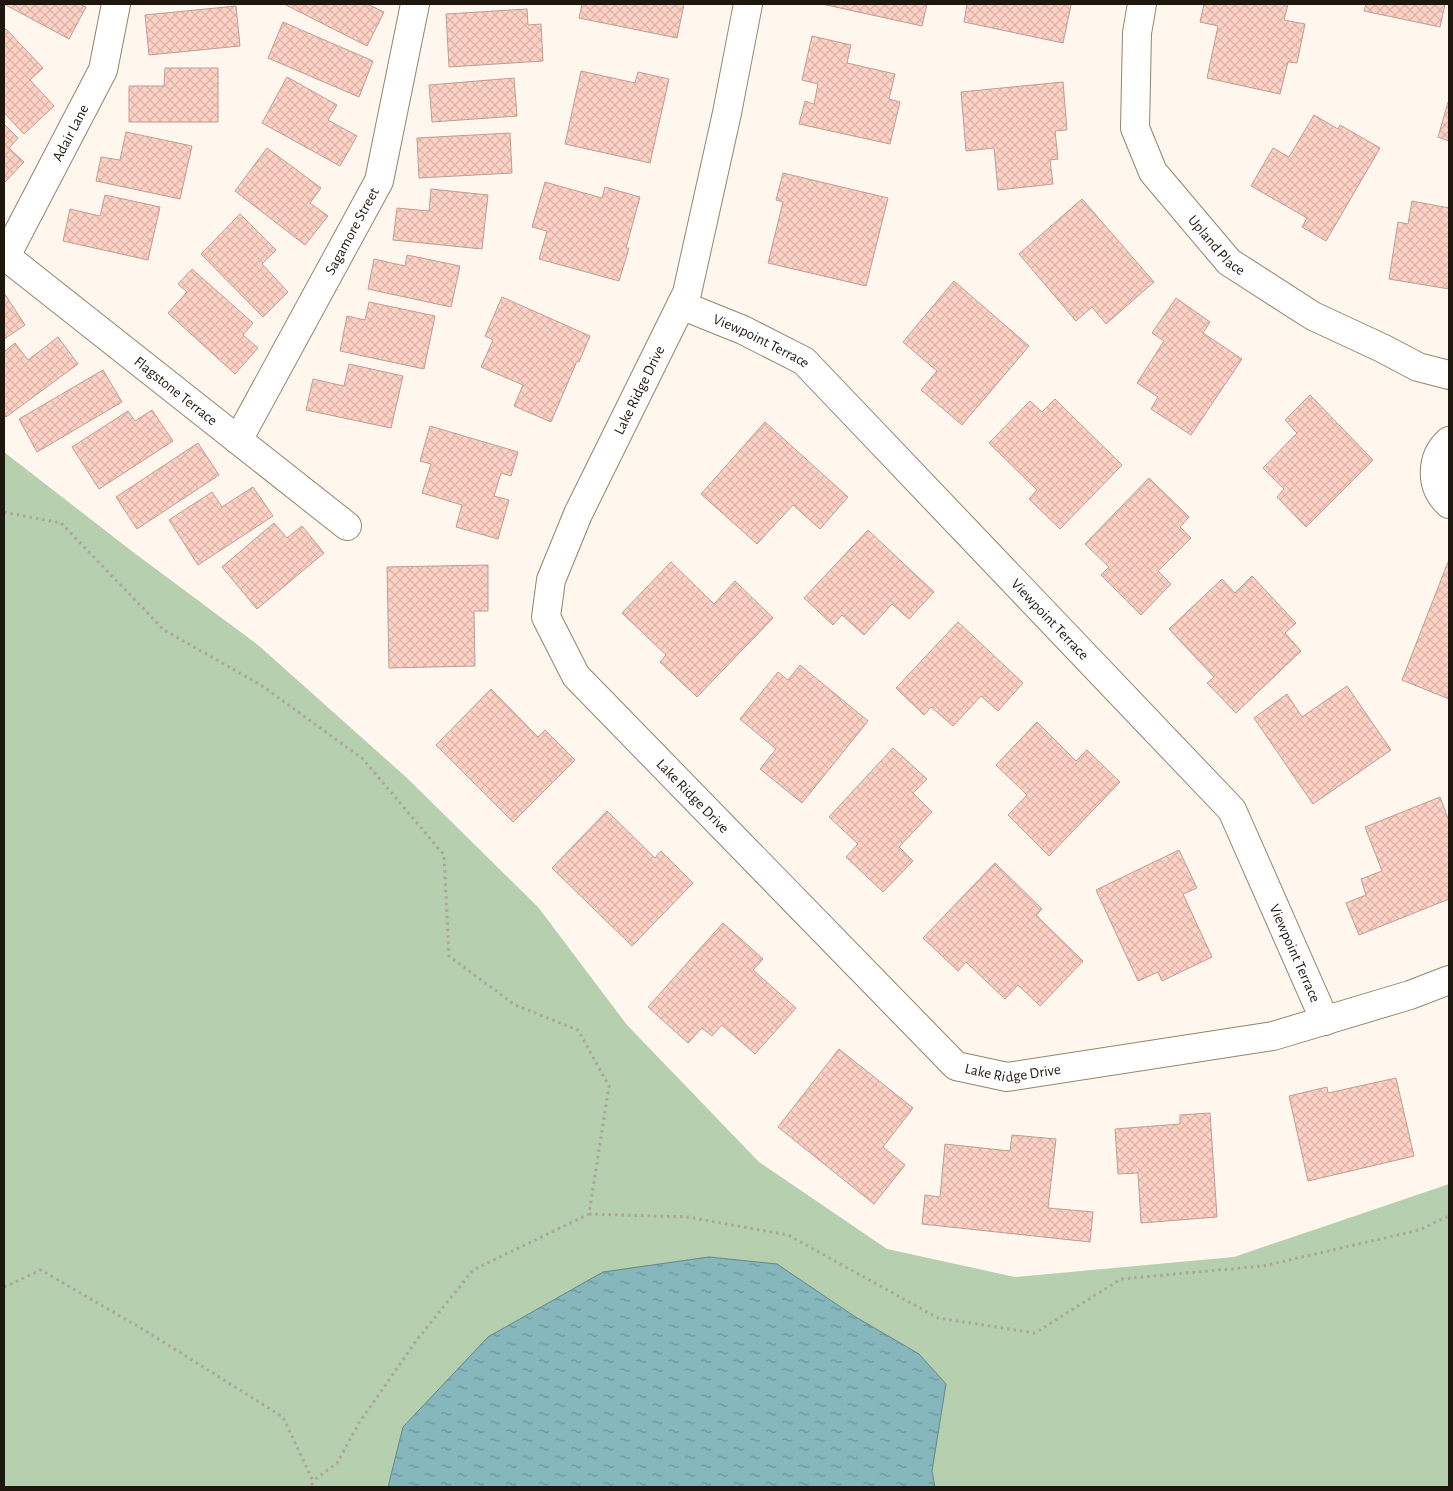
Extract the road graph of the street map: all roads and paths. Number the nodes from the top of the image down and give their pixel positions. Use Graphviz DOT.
graph roads {
  1 [pos="116,4"];
  2 [pos="414,4"];
  3 [pos="748,4"];
  4 [pos="1142,4"];
  5 [pos="5,255"];
  6 [pos="681,305"];
  7 [pos="1449,375"];
  8 [pos="238,440"];
  9 [pos="1449,441"];
  10 [pos="1449,504"];
  11 [pos="4,512"];
  12 [pos="347,526"];
  13 [pos="1449,980"];
  14 [pos="1324,1021"];
  15 [pos="589,1214"];
  16 [pos="1449,1216"];
  17 [pos="4,1287"];
  18 [pos="313,1480"];
  19 [pos="311,1487"];
  1 -- 5 [label="street, Adair Lane"];
  2 -- 8 [label="street, Sagamore Street"];
  3 -- 6 [label="street, Lake Ridge Drive"];
  4 -- 7 [label="street, Upland Place"];
  5 -- 8 [label="street, Flagstone Terrace"];
  6 -- 14 [label="street, Viewpoint Terrace"];
  6 -- 14 [label="street, Lake Ridge Drive"];
  8 -- 12 [label="street, Flagstone Terrace"];
  9 -- 10 [label="street"];
  11 -- 15 [label="path"];
  13 -- 14 [label="street, Lake Ridge Drive"];
  15 -- 16 [label="path"];
  15 -- 18 [label="path"];
  17 -- 18 [label="path"];
  18 -- 19 [label="path"];
}
